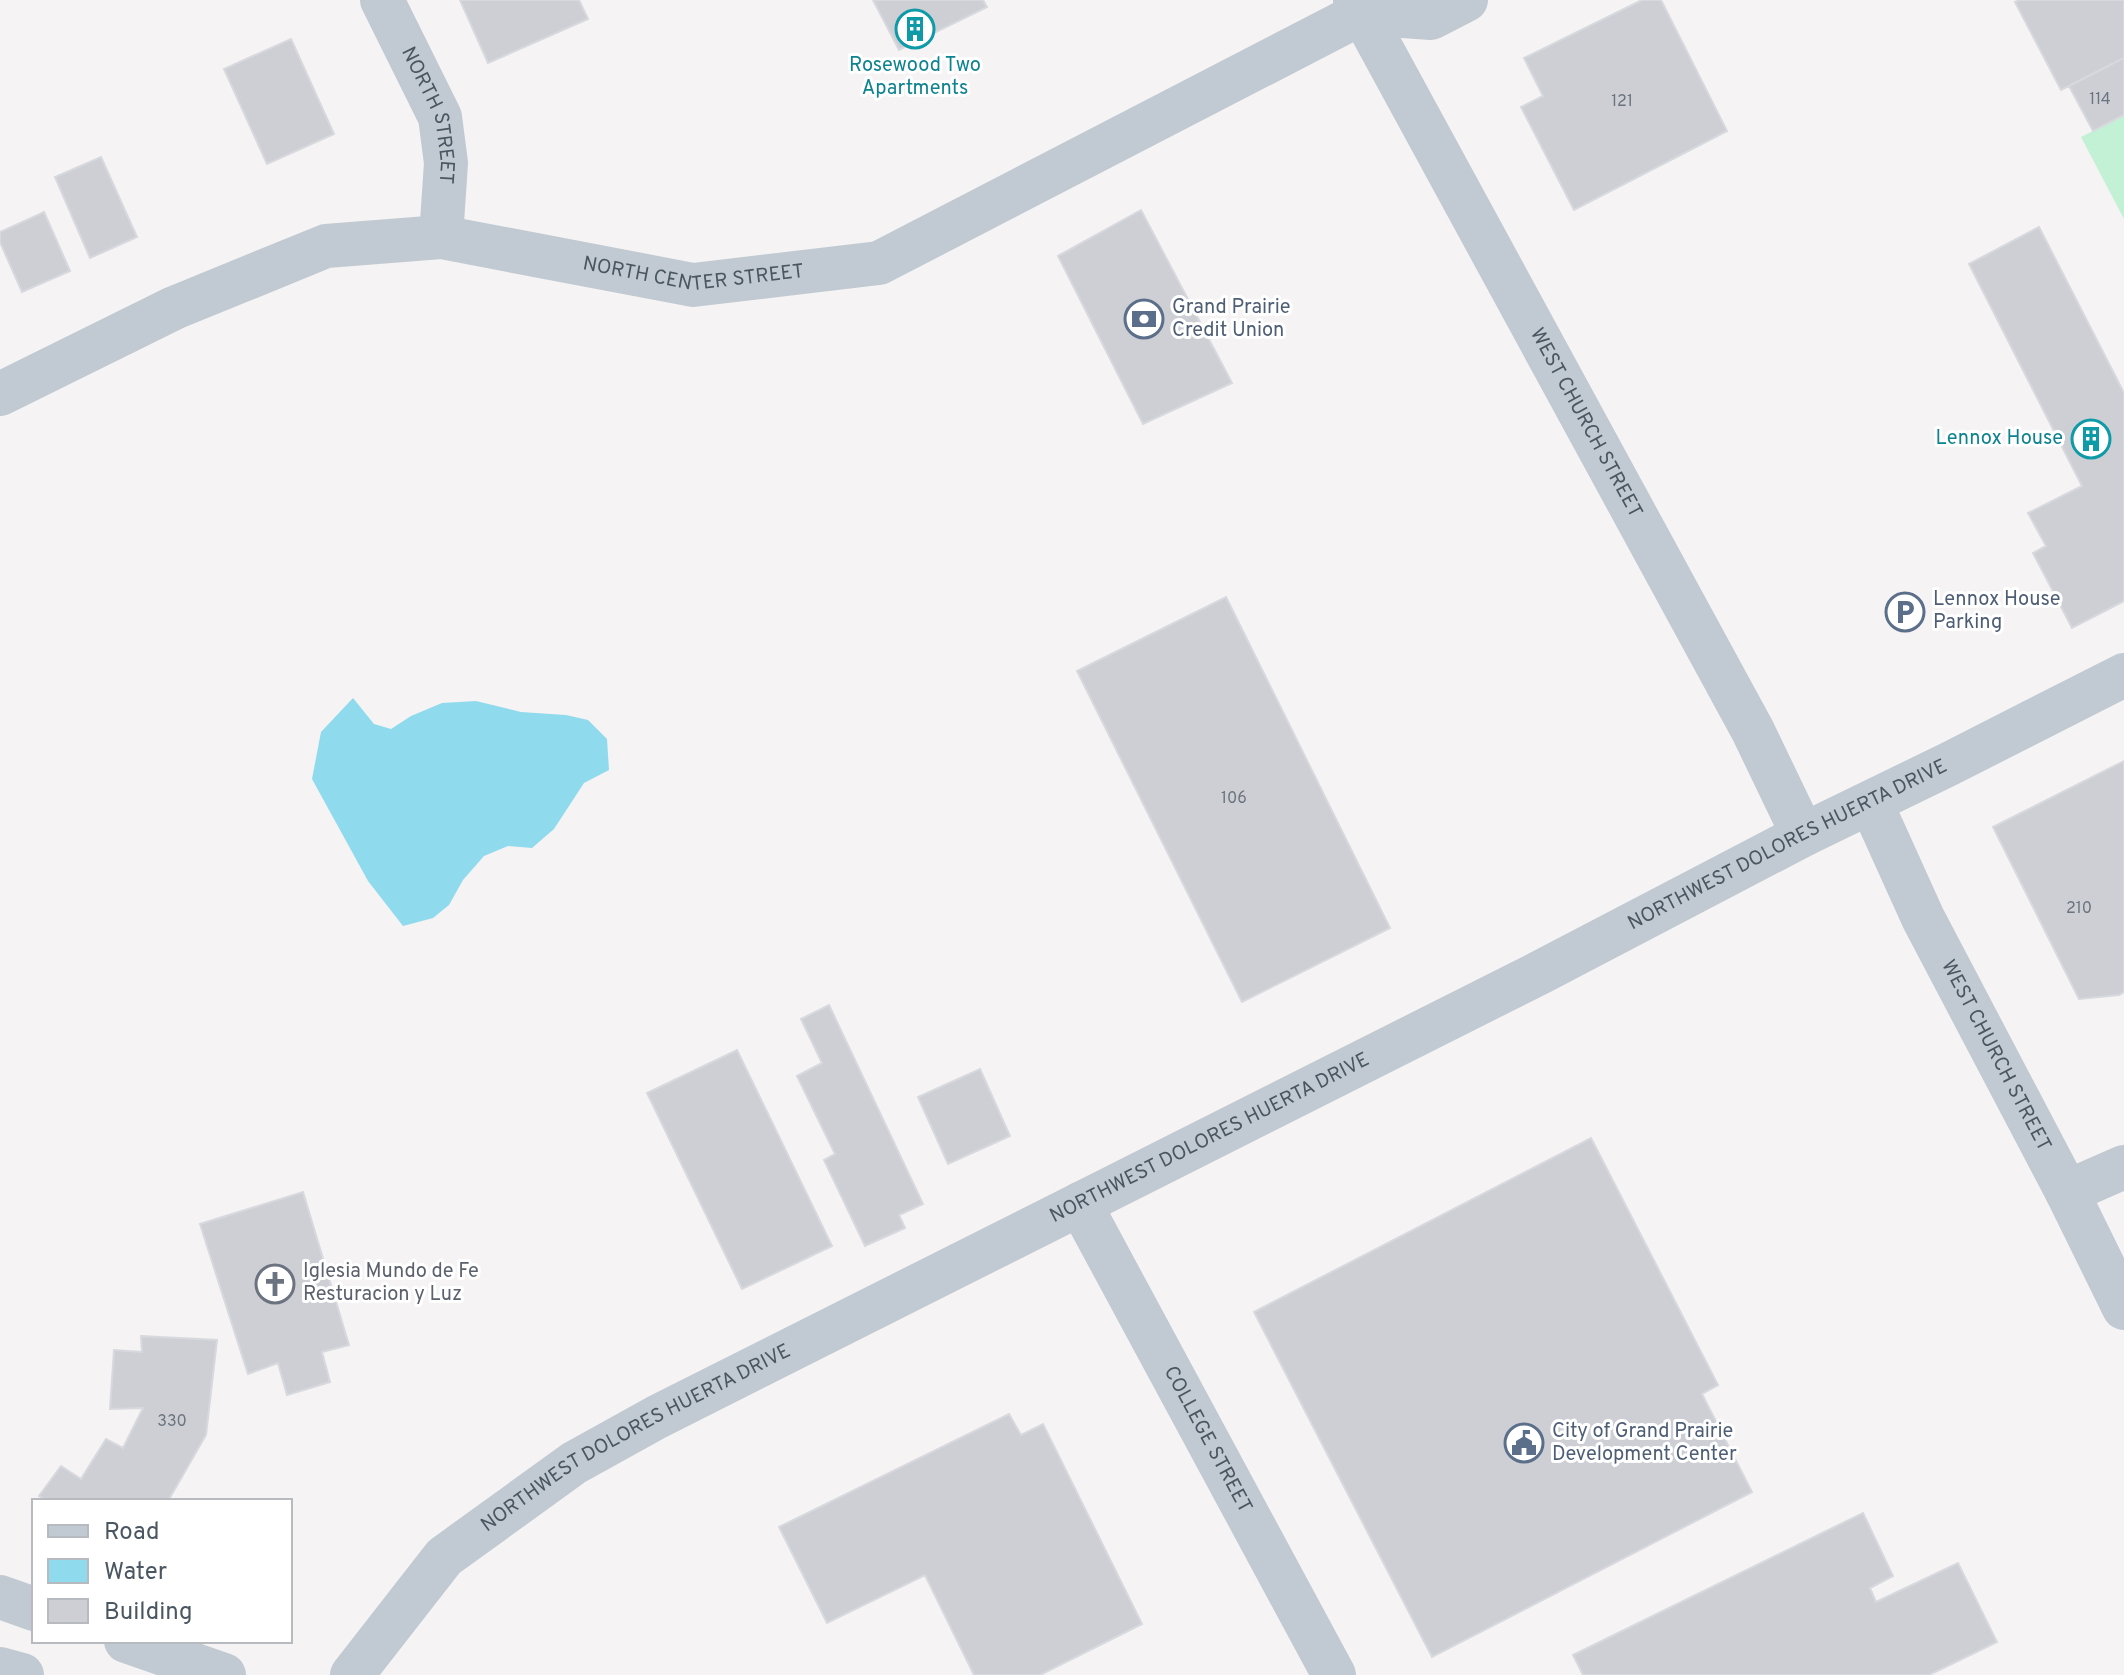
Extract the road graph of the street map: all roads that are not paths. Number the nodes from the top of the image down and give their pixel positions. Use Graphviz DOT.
graph roads {
  1 [pos="382,0"];
  2 [pos="1466,0"];
  3 [pos="1363,4"];
  4 [pos="441,237"];
  5 [pos="0,394"];
  6 [pos="2124,675"];
  7 [pos="1871,803"];
  8 [pos="1803,835"];
  9 [pos="2124,1167"];
  10 [pos="2067,1192"];
  11 [pos="1080,1204"];
  12 [pos="2124,1308"];
  13 [pos="0,1597"];
  14 [pos="32,1608"];
  15 [pos="132,1643"];
  16 [pos="0,1669"];
  17 [pos="22,1675"];
  18 [pos="224,1675"];
  19 [pos="352,1675"];
  20 [pos="1334,1675"];
  1 -- 4 [label="street, NORTH STREET"];
  2 -- 3 [label="street"];
  3 -- 4 [label="street, NORTH CENTER STREET"];
  3 -- 8 [label="street, WEST CHURCH STREET"];
  4 -- 5 [label="street, NORTH CENTER STREET"];
  6 -- 7 [label="street, NORTHWEST DOLORES HUERTA DRIVE"];
  7 -- 8 [label="street, NORTHWEST DOLORES HUERTA DRIVE"];
  7 -- 10 [label="street, WEST CHURCH STREET"];
  8 -- 11 [label="street, NORTHWEST DOLORES HUERTA DRIVE"];
  9 -- 10 [label="street"];
  10 -- 12 [label="street, WEST CHURCH STREET"];
  11 -- 19 [label="street, NORTHWEST DOLORES HUERTA DRIVE"];
  11 -- 20 [label="street, COLLEGE STREET"];
  13 -- 14 [label="street"];
  15 -- 18 [label="street"];
  16 -- 17 [label="street"];
}
